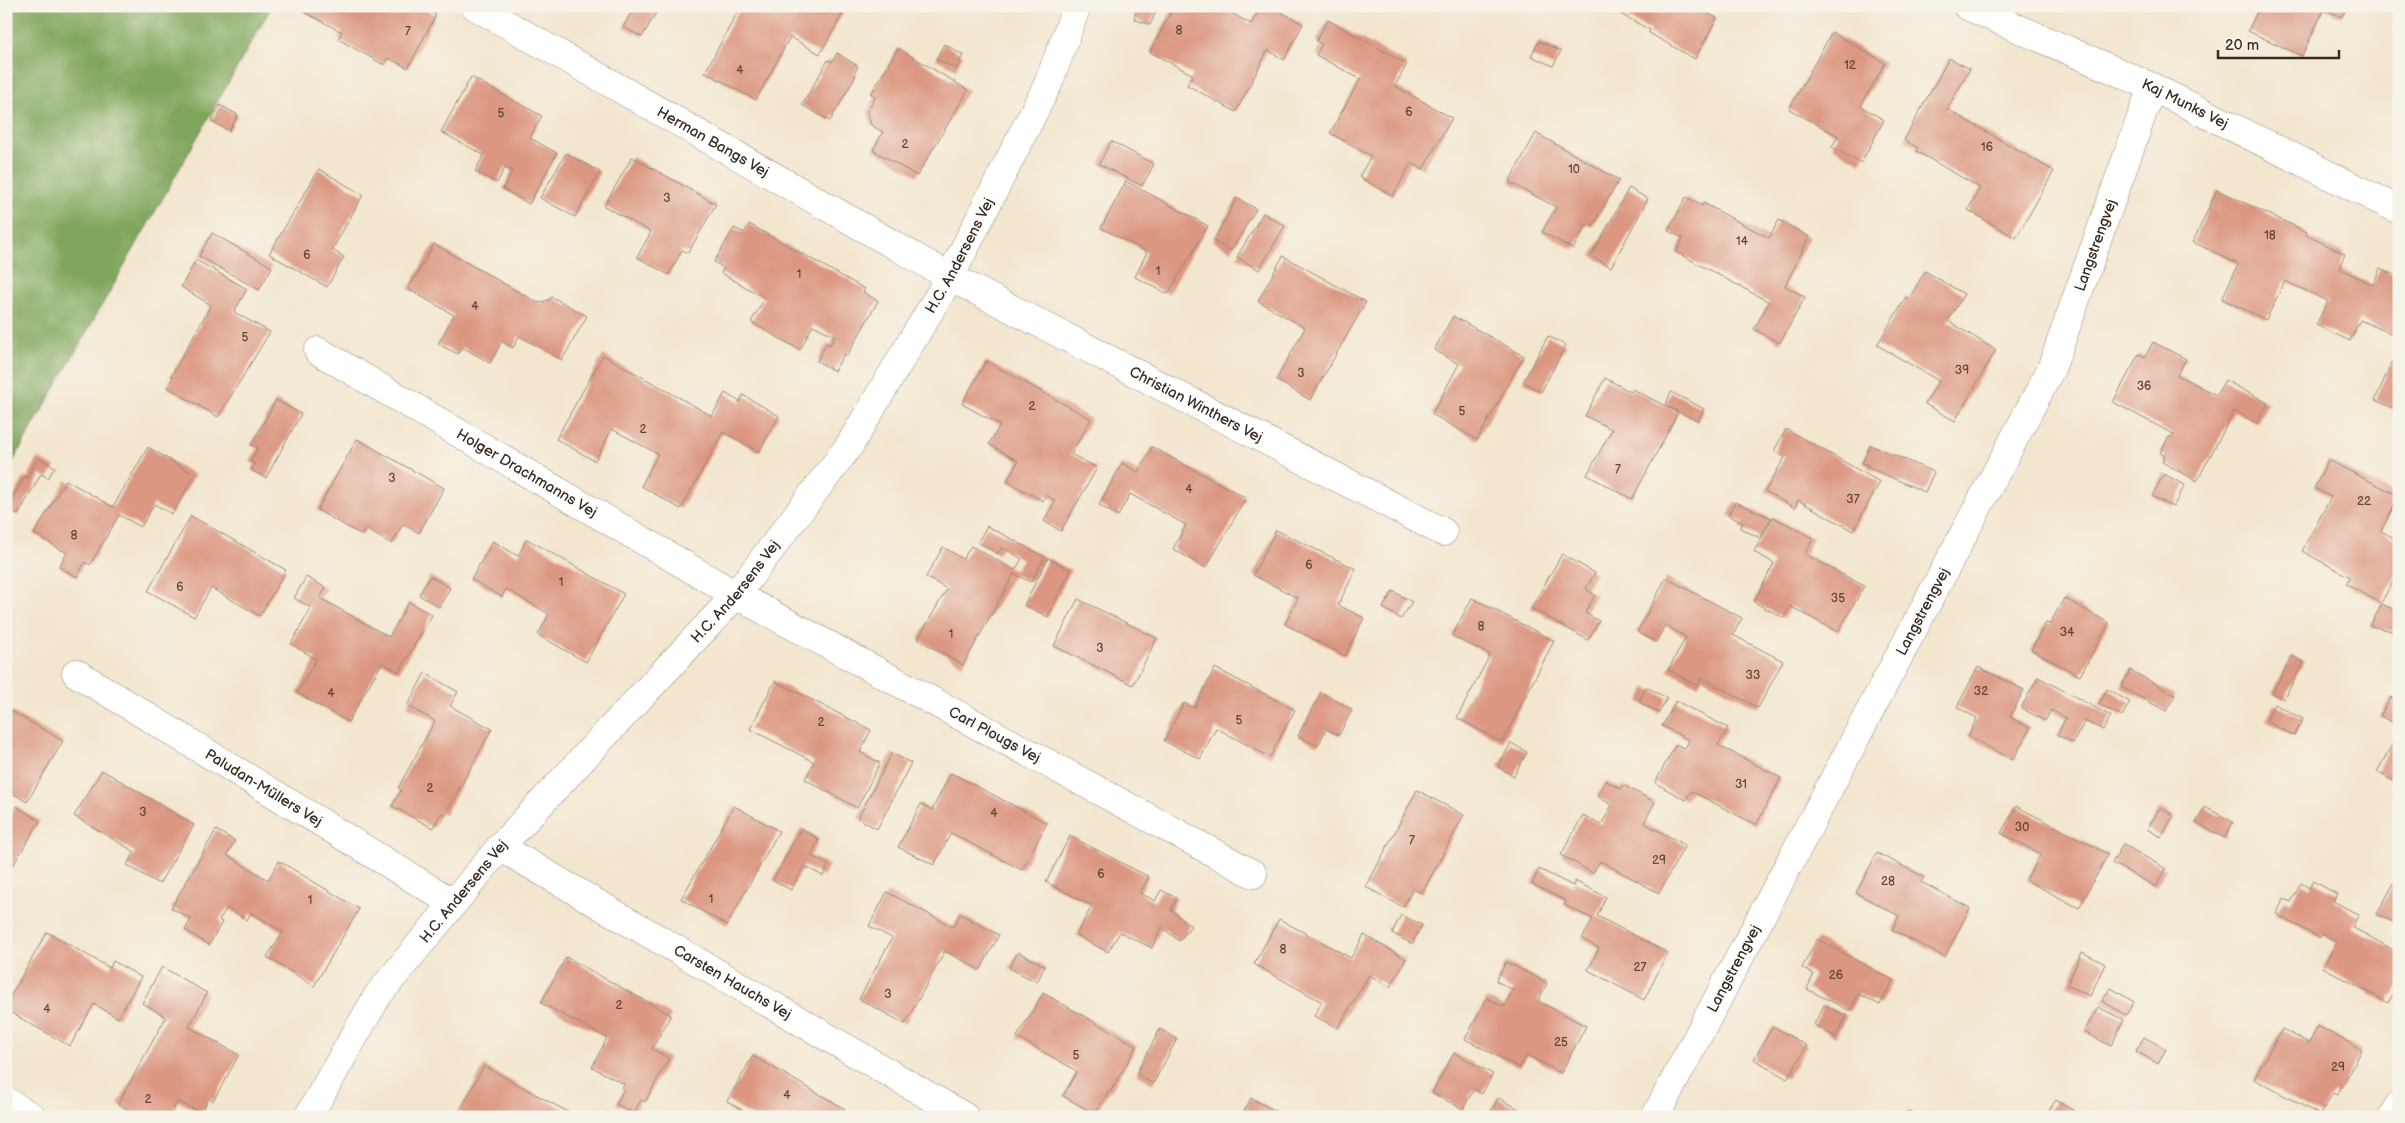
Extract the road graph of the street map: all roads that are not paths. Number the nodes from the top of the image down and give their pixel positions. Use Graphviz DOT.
graph roads {
  1 [pos="475,6"];
  2 [pos="1077,6"];
  3 [pos="1967,6"];
  4 [pos="2152,88"];
  5 [pos="2399,210"];
  6 [pos="950,277"];
  7 [pos="318,351"];
  8 [pos="1443,532"];
  9 [pos="736,594"];
  10 [pos="76,672"];
  11 [pos="500,847"];
  12 [pos="1253,874"];
  13 [pos="453,903"];
  14 [pos="6,1101"];
  15 [pos="2399,1105"];
  16 [pos="32,1117"];
  17 [pos="308,1117"];
  18 [pos="965,1117"];
  19 [pos="1655,1117"];
  20 [pos="2392,1117"];
  1 -- 6 [label="street, Herman Bangs Vej"];
  2 -- 6 [label="street, H.C. Andersens Vej"];
  3 -- 4 [label="street, Kaj Munks Vej"];
  4 -- 5 [label="street, Kaj Munks Vej"];
  4 -- 19 [label="street, Langstrengvej"];
  6 -- 8 [label="street, Christian Winthers Vej"];
  6 -- 9 [label="street, H.C. Andersens Vej"];
  7 -- 9 [label="street, Holger Drachmanns Vej"];
  9 -- 11 [label="street, H.C. Andersens Vej"];
  9 -- 12 [label="street, Carl Plougs Vej"];
  10 -- 13 [label="street, Paludan-Müllers Vej"];
  11 -- 13 [label="street, H.C. Andersens Vej"];
  11 -- 18 [label="street, Carsten Hauchs Vej"];
  13 -- 17 [label="street, H.C. Andersens Vej"];
  14 -- 16 [label="street"];
  15 -- 20 [label="street"];
}
